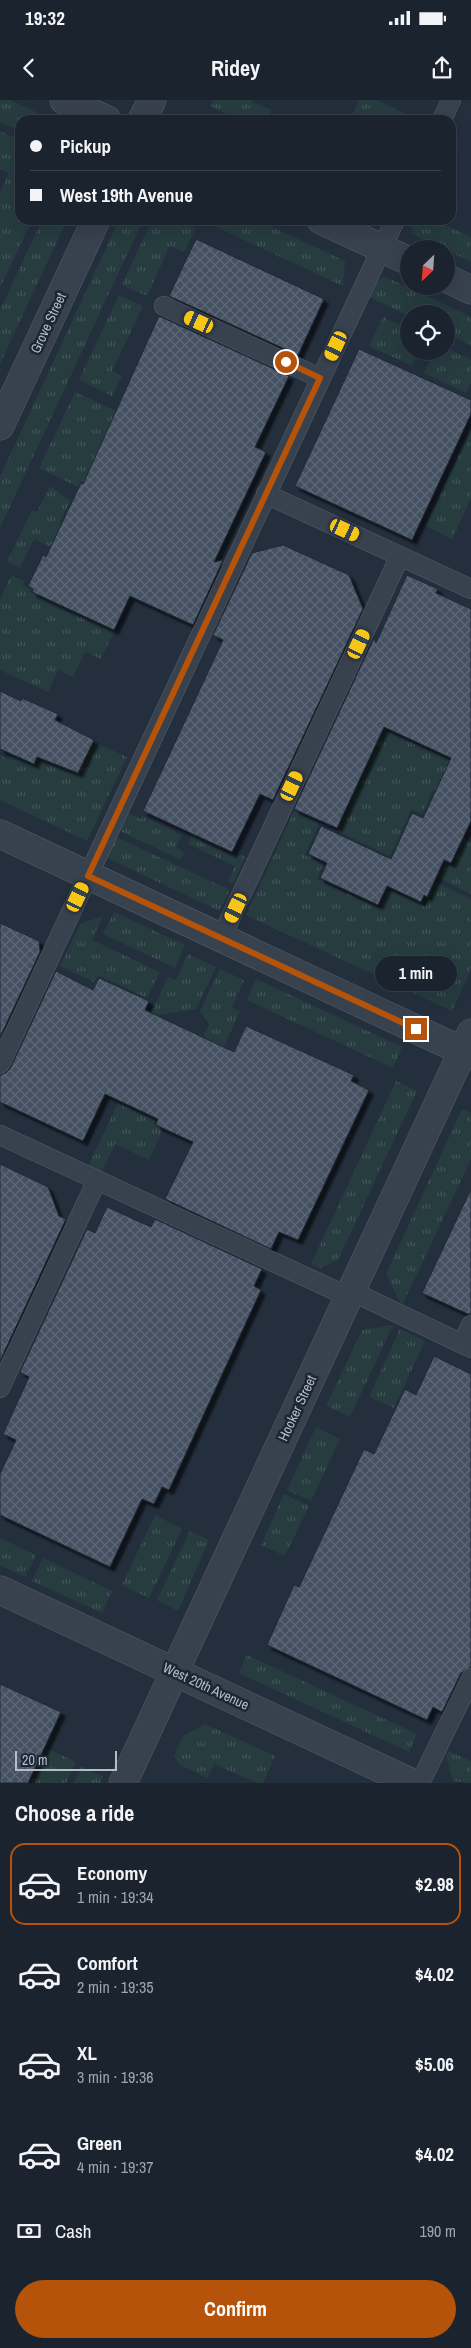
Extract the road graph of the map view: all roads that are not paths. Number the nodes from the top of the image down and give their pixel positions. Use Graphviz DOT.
graph roads {
  1 [pos="64,100"];
  2 [pos="152,100"];
  3 [pos="451,100"];
  4 [pos="96,115"];
  5 [pos="144,115"];
  6 [pos="444,115"];
  7 [pos="94,225"];
  8 [pos="332,225"];
  9 [pos="393,225"];
  10 [pos="382,248"];
  11 [pos="400,257"];
  12 [pos="455,282"];
  13 [pos="471,290"];
  14 [pos="164,306"];
  15 [pos="320,378"];
  16 [pos="0,426"];
  17 [pos="266,494"];
  18 [pos="400,556"];
  19 [pos="471,589"];
  20 [pos="0,834"];
  21 [pos="88,876"];
  22 [pos="222,938"];
  23 [pos="468,1046"];
  24 [pos="0,1064"];
  25 [pos="0,1135"];
  26 [pos="97,1180"];
  27 [pos="350,1294"];
  28 [pos="471,1325"];
  29 [pos="467,1346"];
  30 [pos="0,1388"];
  31 [pos="0,1590"];
  32 [pos="175,1672"];
  33 [pos="471,1678"];
  34 [pos="123,1783"];
  35 [pos="412,1783"];
  36 [pos="420,1783"];
  1 -- 4 [label="street"];
  2 -- 5 [label="street"];
  3 -- 6 [label="lane"];
  7 -- 16 [label="street, Grove Street"];
  8 -- 10 [label="street"];
  9 -- 10 [label="lane"];
  10 -- 11 [label="street"];
  10 -- 15 [label="lane"];
  12 -- 13 [label="street"];
  14 -- 15 [label="lane"];
  15 -- 17 [label="lane"];
  17 -- 18 [label="lane"];
  17 -- 21 [label="lane"];
  18 -- 19 [label="lane"];
  18 -- 22 [label="lane"];
  20 -- 21 [label="street"];
  21 -- 22 [label="street"];
  21 -- 24 [label="lane"];
  22 -- 23 [label="street"];
  23 -- 27 [label="street, Hooker Street"];
  25 -- 26 [label="lane"];
  26 -- 27 [label="lane"];
  26 -- 30 [label="lane"];
  27 -- 29 [label="lane"];
  27 -- 32 [label="street, Hooker Street"];
  28 -- 29 [label="lane"];
  31 -- 32 [label="street, West 20th Avenue"];
  32 -- 34 [label="street, Hooker Street"];
  32 -- 35 [label="street, West 20th Avenue"];
  33 -- 36 [label="lane"];
}
